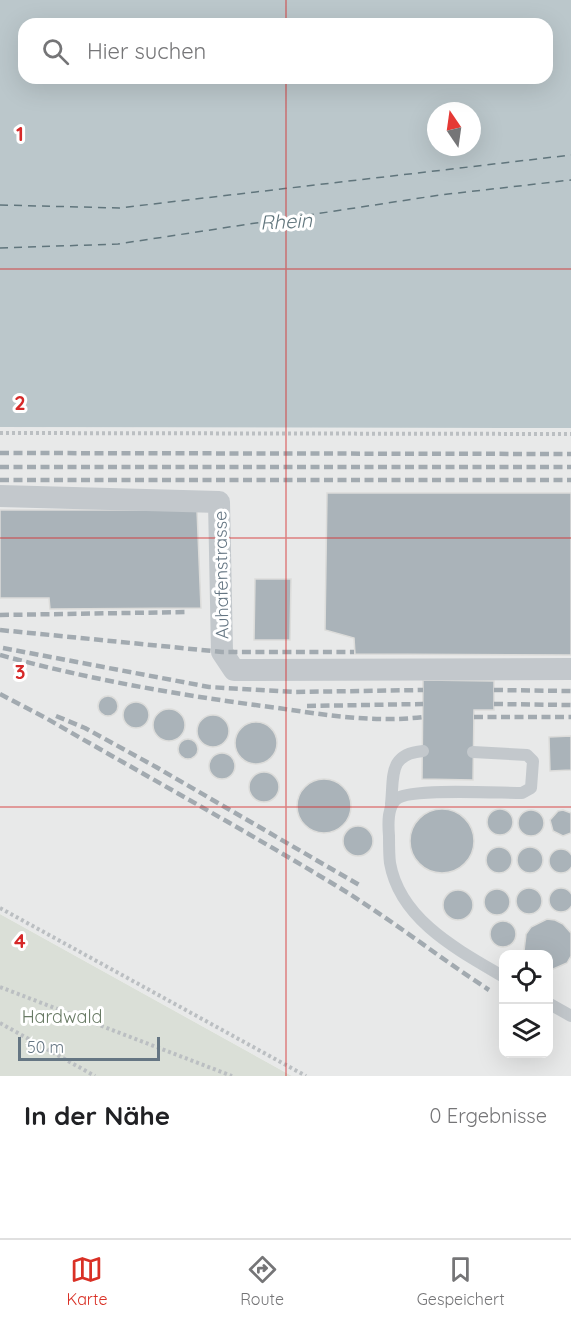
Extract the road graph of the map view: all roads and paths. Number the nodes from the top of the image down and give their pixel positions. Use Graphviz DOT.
graph roads {
  1 [pos="0,433"];
  2 [pos="571,434"];
  3 [pos="0,496"];
  4 [pos="571,669"];
  5 [pos="423,751"];
  6 [pos="473,752"];
  7 [pos="391,804"];
  8 [pos="0,908"];
  9 [pos="499,974"];
  10 [pos="0,987"];
  11 [pos="551,1004"];
  12 [pos="571,1016"];
  13 [pos="0,1023"];
  14 [pos="94,1076"];
  15 [pos="232,1076"];
  16 [pos="306,1076"];
  1 -- 2 [label="path"];
  3 -- 4 [label="street, Auhafenstrasse"];
  5 -- 7 [label="lane"];
  6 -- 7 [label="lane"];
  7 -- 9 [label="lane"];
  8 -- 16 [label="path"];
  10 -- 15 [label="path"];
  11 -- 12 [label="lane"];
  13 -- 14 [label="path"];
}
